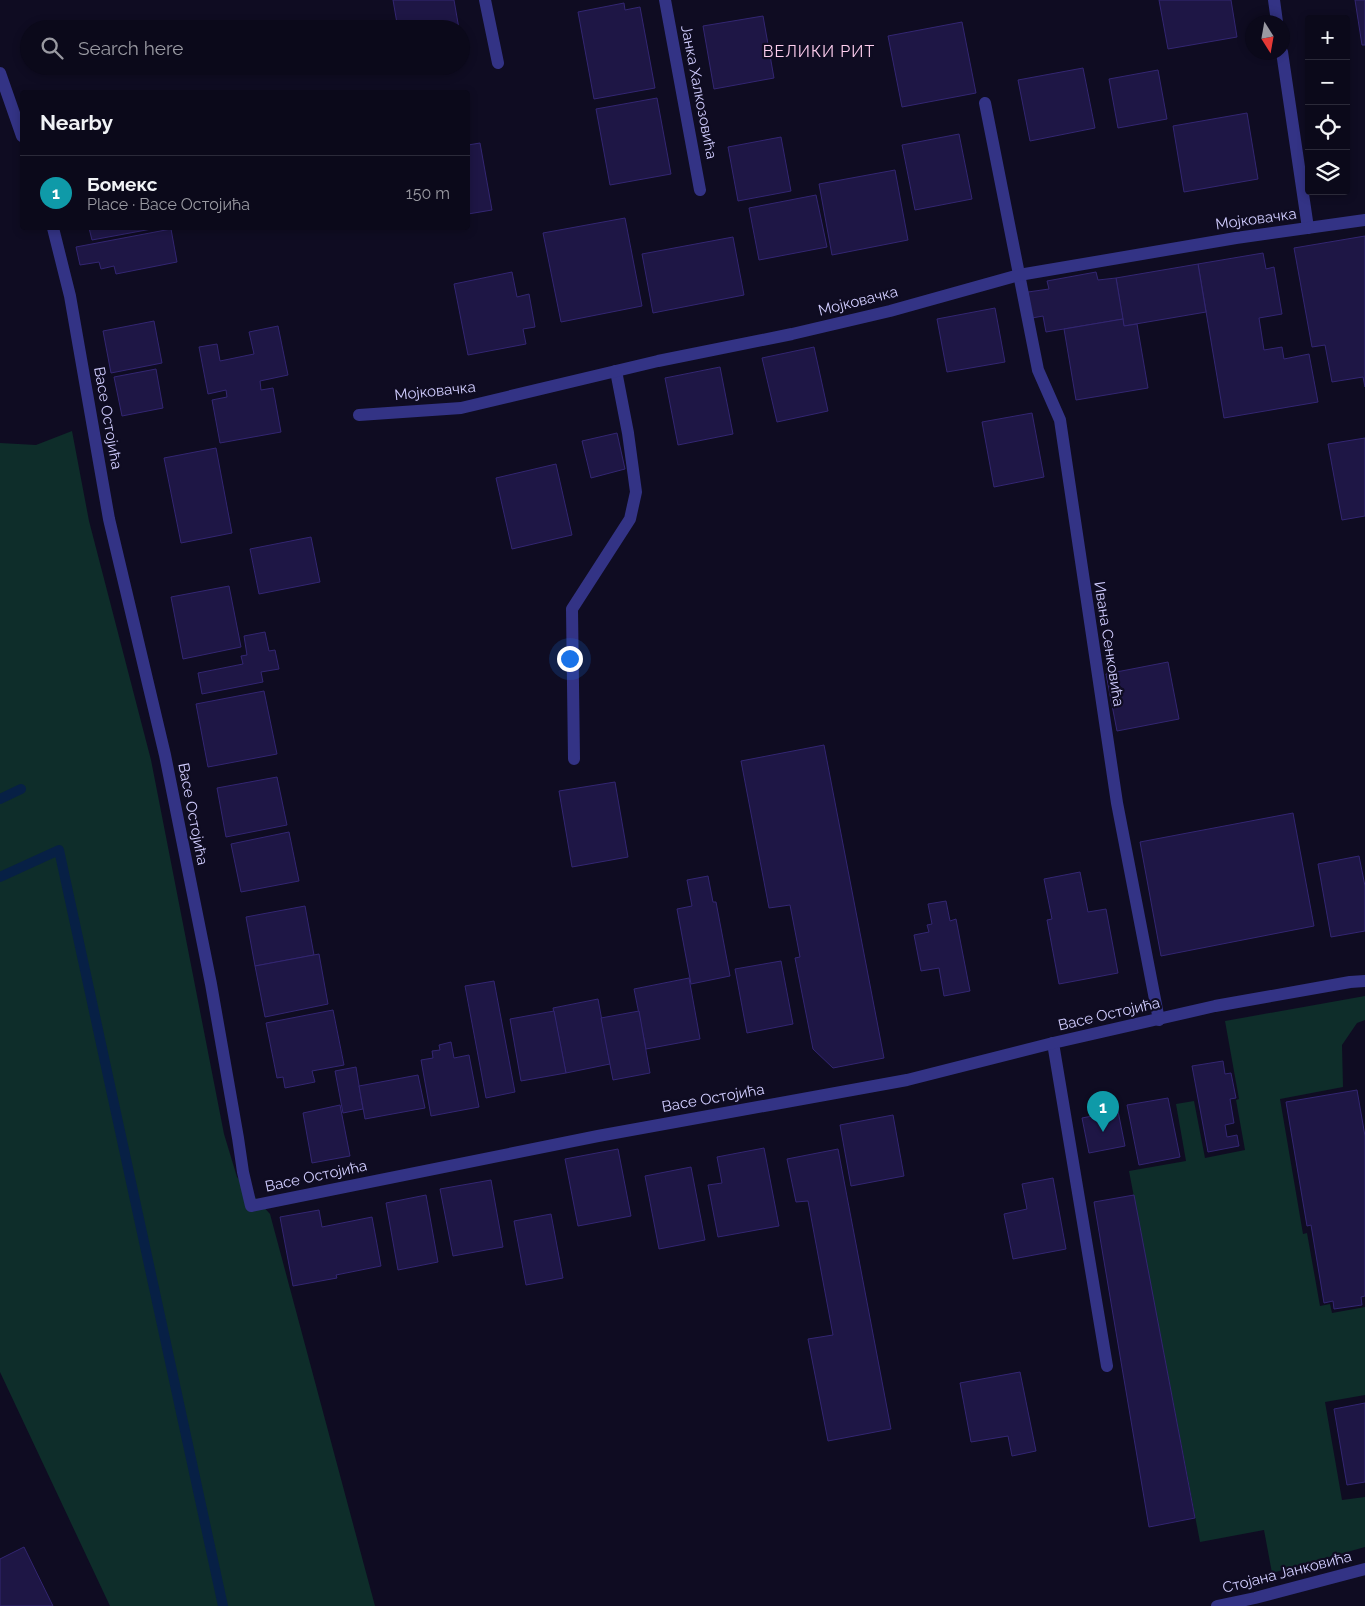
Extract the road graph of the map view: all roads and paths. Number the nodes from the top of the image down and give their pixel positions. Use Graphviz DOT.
graph roads {
  1 [pos="485,0"];
  2 [pos="665,0"];
  3 [pos="1274,0"];
  4 [pos="1276,15"];
  5 [pos="1283,60"];
  6 [pos="498,63"];
  7 [pos="0,73"];
  8 [pos="985,103"];
  9 [pos="20,130"];
  10 [pos="700,190"];
  11 [pos="1365,220"];
  12 [pos="1308,228"];
  13 [pos="54,230"];
  14 [pos="1019,275"];
  15 [pos="616,371"];
  16 [pos="359,415"];
  17 [pos="574,759"];
  18 [pos="1365,981"];
  19 [pos="1159,1020"];
  20 [pos="1053,1044"];
  21 [pos="1107,1366"];
  22 [pos="1365,1569"];
  23 [pos="1217,1606"];
  1 -- 6 [label="street"];
  2 -- 10 [label="street, Јанка Халкозовића"];
  3 -- 4 [label="street"];
  5 -- 12 [label="street"];
  7 -- 9 [label="street"];
  8 -- 14 [label="street, Ивана Сенковића"];
  11 -- 12 [label="street, Мојковачка"];
  12 -- 14 [label="street, Мојковачка"];
  13 -- 20 [label="street, Васе Остојића"];
  14 -- 15 [label="street, Мојковачка"];
  14 -- 19 [label="street, Ивана Сенковића"];
  15 -- 16 [label="street, Мојковачка"];
  15 -- 17 [label="street"];
  18 -- 19 [label="street, Васе Остојића"];
  19 -- 20 [label="street, Васе Остојића"];
  20 -- 21 [label="street"];
  22 -- 23 [label="street, Стојана Јанковића"];
}
